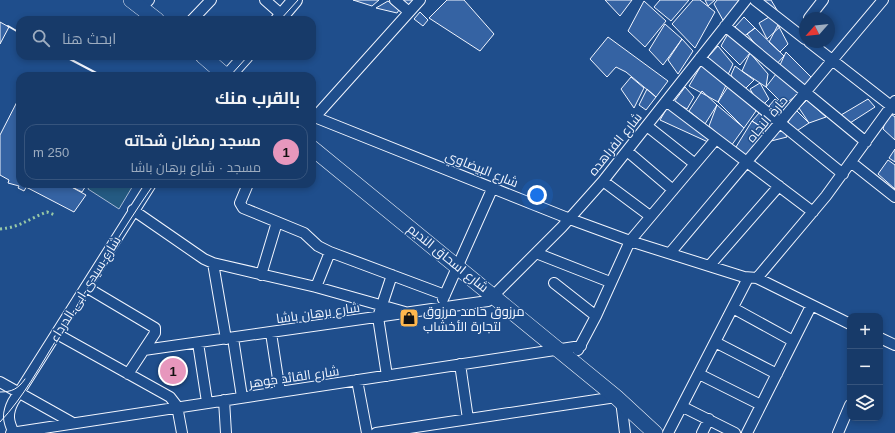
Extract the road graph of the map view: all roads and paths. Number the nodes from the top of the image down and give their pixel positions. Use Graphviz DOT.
graph roads {
  1 [pos="211,0"];
  2 [pos="265,0"];
  3 [pos="295,0"];
  4 [pos="395,0"];
  5 [pos="420,0"];
  6 [pos="746,0"];
  7 [pos="755,0"];
  8 [pos="823,0"];
  9 [pos="883,0"];
  10 [pos="140,3"];
  11 [pos="409,12"];
  12 [pos="814,12"];
  13 [pos="153,16"];
  14 [pos="196,16"];
  15 [pos="278,16"];
  16 [pos="282,16"];
  17 [pos="725,26"];
  18 [pos="799,34"];
  19 [pos="817,48"];
  20 [pos="700,58"];
  21 [pos="208,60"];
  22 [pos="242,60"];
  23 [pos="833,61"];
  24 [pos="222,72"];
  25 [pos="231,72"];
  26 [pos="805,93"];
  27 [pos="666,101"];
  28 [pos="894,105"];
  29 [pos="316,114"];
  30 [pos="316,117"];
  31 [pos="780,123"];
  32 [pos="647,126"];
  33 [pos="716,139"];
  34 [pos="866,142"];
  35 [pos="316,151"];
  36 [pos="627,151"];
  37 [pos="748,162"];
  38 [pos="852,162"];
  39 [pos="695,164"];
  40 [pos="843,174"];
  41 [pos="603,181"];
  42 [pos="779,186"];
  43 [pos="493,187"];
  44 [pos="148,188"];
  45 [pos="246,188"];
  46 [pos="673,190"];
  47 [pos="895,197"];
  48 [pos="133,210"];
  49 [pos="813,212"];
  50 [pos="650,216"];
  51 [pos="570,219"];
  52 [pos="277,222"];
  53 [pos="630,240"];
  54 [pos="330,252"];
  55 [pos="536,253"];
  56 [pos="670,253"];
  57 [pos="213,263"];
  58 [pos="710,265"];
  59 [pos="457,266"];
  60 [pos="261,274"];
  61 [pos="392,274"];
  62 [pos="753,278"];
  63 [pos="610,282"];
  64 [pos="554,283"];
  65 [pos="86,287"];
  66 [pos="316,287"];
  67 [pos="445,295"];
  68 [pos="494,296"];
  69 [pos="382,305"];
  70 [pos="811,306"];
  71 [pos="733,308"];
  72 [pos="440,309"];
  73 [pos="409,313"];
  74 [pos="596,316"];
  75 [pos="378,317"];
  76 [pos="847,323"];
  77 [pos="271,332"];
  78 [pos="57,334"];
  79 [pos="229,339"];
  80 [pos="883,340"];
  81 [pos="793,341"];
  82 [pos="715,342"];
  83 [pos="198,343"];
  84 [pos="895,345"];
  85 [pos="581,346"];
  86 [pos="558,349"];
  87 [pos="144,350"];
  88 [pos="571,360"];
  89 [pos="460,364"];
  90 [pos="128,374"];
  91 [pos="699,374"];
  92 [pos="777,374"];
  93 [pos="387,376"];
  94 [pos="358,380"];
  95 [pos="0,382"];
  96 [pos="280,392"];
  97 [pos="20,394"];
  98 [pos="242,397"];
  99 [pos="618,399"];
  100 [pos="224,400"];
  101 [pos="207,402"];
  102 [pos="761,405"];
  103 [pos="177,406"];
  104 [pos="683,407"];
  105 [pos="847,412"];
  106 [pos="709,418"];
  107 [pos="468,419"];
  108 [pos="73,423"];
  109 [pos="13,433"];
  110 [pos="182,433"];
  111 [pos="226,433"];
  112 [pos="367,433"];
  113 [pos="376,433"];
  114 [pos="625,433"];
  115 [pos="655,433"];
  116 [pos="668,433"];
  117 [pos="702,433"];
  118 [pos="736,433"];
  119 [pos="747,433"];
  120 [pos="838,433"];
  1 -- 14 [label="street"];
  2 -- 15 [label="street"];
  3 -- 16 [label="main road"];
  4 -- 11 [label="street"];
  5 -- 11 [label="street"];
  6 -- 17 [label="street, شارع الفراهده"];
  7 -- 18 [label="street"];
  8 -- 12 [label="street"];
  9 -- 23 [label="street, حارة النجاه"];
  10 -- 13 [label="main road"];
  11 -- 29 [label="street"];
  17 -- 20 [label="street, شارع الفراهده"];
  17 -- 26 [label="street"];
  19 -- 23 [label="street"];
  20 -- 27 [label="street, شارع الفراهده"];
  20 -- 31 [label="street"];
  21 -- 24 [label="main road"];
  22 -- 25 [label="main road"];
  23 -- 26 [label="street, حارة النجاه"];
  23 -- 28 [label="street"];
  26 -- 31 [label="street, حارة النجاه"];
  26 -- 34 [label="street"];
  27 -- 32 [label="street, شارع الفراهده"];
  27 -- 33 [label="street"];
  28 -- 34 [label="street"];
  30 -- 43 [label="street, شارع البيضاوي"];
  31 -- 37 [label="street, حارة النجاه"];
  31 -- 40 [label="street"];
  32 -- 36 [label="street, شارع الفراهده"];
  32 -- 39 [label="street"];
  33 -- 37 [label="street"];
  33 -- 39 [label="street"];
  34 -- 38 [label="street"];
  35 -- 59 [label="main road, شارع اسحاق النديم"];
  36 -- 41 [label="street, شارع الفراهده"];
  36 -- 46 [label="street"];
  37 -- 42 [label="street"];
  37 -- 56 [label="street, حارة النجاه"];
  38 -- 40 [label="street"];
  38 -- 47 [label="street"];
  39 -- 46 [label="street"];
  40 -- 49 [label="street"];
  41 -- 50 [label="street"];
  41 -- 51 [label="street, شارع الفراهده"];
  42 -- 49 [label="street"];
  42 -- 58 [label="street"];
  43 -- 51 [label="street, شارع البيضاوي"];
  43 -- 59 [label="street"];
  44 -- 48 [label="street, شارع سيدى ابى الدرداء"];
  45 -- 52 [label="street"];
  46 -- 50 [label="street"];
  48 -- 57 [label="street"];
  48 -- 65 [label="street, شارع سيدى ابى الدرداء"];
  49 -- 62 [label="street"];
  50 -- 53 [label="street"];
  51 -- 53 [label="street, شارع البيضاوي"];
  51 -- 55 [label="street, شارع الفراهده"];
  52 -- 54 [label="street"];
  52 -- 60 [label="street"];
  53 -- 56 [label="street, شارع البيضاوي"];
  53 -- 63 [label="street"];
  54 -- 61 [label="street"];
  54 -- 66 [label="street"];
  55 -- 63 [label="street"];
  55 -- 68 [label="street, شارع الفراهده"];
  56 -- 58 [label="street, شارع البيضاوي"];
  57 -- 60 [label="street"];
  57 -- 79 [label="street"];
  58 -- 62 [label="street, شارع البيضاوي"];
  59 -- 67 [label="street"];
  59 -- 68 [label="main road, شارع اسحاق النديم"];
  60 -- 66 [label="street"];
  61 -- 67 [label="street"];
  61 -- 69 [label="street"];
  62 -- 70 [label="street, شارع البيضاوي"];
  62 -- 71 [label="street"];
  63 -- 74 [label="street"];
  64 -- 74 [label="street"];
  65 -- 78 [label="street, شارع سيدى ابى الدرداء"];
  65 -- 87 [label="street"];
  66 -- 69 [label="street"];
  67 -- 72 [label="street"];
  68 -- 72 [label="street, شارع برهان باشا"];
  68 -- 86 [label="main road, شارع اسحاق النديم"];
  69 -- 73 [label="street"];
  69 -- 75 [label="street"];
  70 -- 76 [label="street, شارع البيضاوي"];
  70 -- 81 [label="street"];
  71 -- 81 [label="street"];
  71 -- 82 [label="street"];
  72 -- 73 [label="street, شارع برهان باشا"];
  73 -- 75 [label="street, شارع برهان باشا"];
  74 -- 85 [label="street"];
  75 -- 77 [label="street, شارع برهان باشا"];
  75 -- 93 [label="street"];
  77 -- 79 [label="street, شارع برهان باشا"];
  77 -- 96 [label="street"];
  78 -- 90 [label="street"];
  78 -- 97 [label="street, شارع سيدى ابى الدرداء"];
  79 -- 83 [label="street, شارع برهان باشا"];
  79 -- 98 [label="street"];
  80 -- 84 [label="street"];
  81 -- 92 [label="street"];
  82 -- 91 [label="street"];
  82 -- 92 [label="street"];
  83 -- 87 [label="street, شارع برهان باشا"];
  83 -- 101 [label="street"];
  85 -- 86 [label="street, شارع القائد جوهر"];
  85 -- 88 [label="street"];
  86 -- 88 [label="main road, شارع اسحاق النديم"];
  86 -- 89 [label="street, شارع القائد جوهر"];
  87 -- 90 [label="street"];
  88 -- 99 [label="main road, شارع اسحاق النديم"];
  89 -- 93 [label="street, شارع القائد جوهر"];
  89 -- 107 [label="street"];
  90 -- 103 [label="street"];
  91 -- 102 [label="street"];
  91 -- 104 [label="street"];
  92 -- 102 [label="street"];
  93 -- 94 [label="street, شارع القائد جوهر"];
  94 -- 96 [label="street, شارع القائد جوهر"];
  94 -- 112 [label="street"];
  95 -- 97 [label="street"];
  96 -- 98 [label="street, شارع القائد جوهر"];
  97 -- 108 [label="street"];
  97 -- 109 [label="street, شارع سيدى ابى الدرداء"];
  98 -- 100 [label="street, شارع القائد جوهر"];
  99 -- 107 [label="street"];
  99 -- 114 [label="street"];
  99 -- 115 [label="main road, شارع اسحاق النديم"];
  100 -- 101 [label="street, شارع القائد جوهر"];
  100 -- 111 [label="street"];
  101 -- 103 [label="street, شارع القائد جوهر"];
  102 -- 119 [label="street"];
  103 -- 108 [label="street, شارع القائد جوهر"];
  103 -- 110 [label="street"];
  104 -- 106 [label="street"];
  104 -- 116 [label="street"];
  105 -- 120 [label="street"];
  106 -- 117 [label="street"];
  106 -- 118 [label="street"];
  107 -- 113 [label="street"];
  108 -- 109 [label="street, شارع القائد جوهر"];
}
